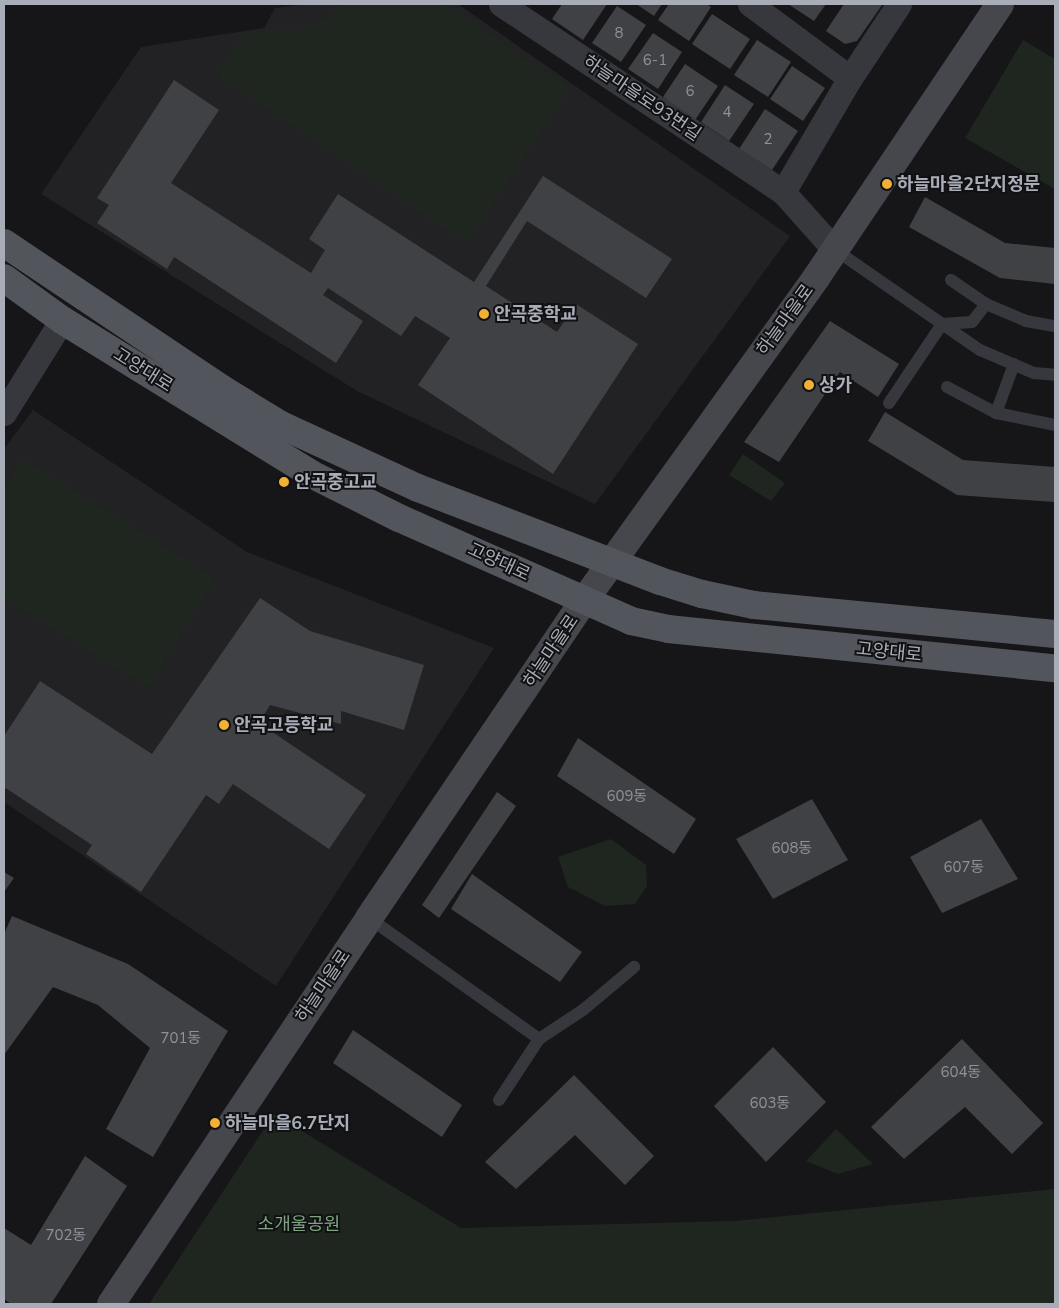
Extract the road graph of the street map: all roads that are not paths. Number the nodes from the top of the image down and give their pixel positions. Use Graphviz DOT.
graph roads {
  1 [pos="502,4"];
  2 [pos="750,4"];
  3 [pos="899,4"];
  4 [pos="1000,4"];
  5 [pos="850,78"];
  6 [pos="783,192"];
  7 [pos="4,242"];
  8 [pos="834,249"];
  9 [pos="4,278"];
  10 [pos="951,280"];
  11 [pos="986,304"];
  12 [pos="62,320"];
  13 [pos="942,324"];
  14 [pos="1055,326"];
  15 [pos="1014,364"];
  16 [pos="1055,375"];
  17 [pos="947,387"];
  18 [pos="889,403"];
  19 [pos="4,413"];
  20 [pos="996,413"];
  21 [pos="1055,425"];
  22 [pos="612,561"];
  23 [pos="584,601"];
  24 [pos="1055,634"];
  25 [pos="1055,668"];
  26 [pos="368,918"];
  27 [pos="634,967"];
  28 [pos="539,1039"];
  29 [pos="498,1100"];
  30 [pos="111,1304"];
  1 -- 6 [label="street, 하늘마을로93번길"];
  2 -- 5 [label="street"];
  3 -- 5 [label="street"];
  4 -- 8 [label="main road, 하늘마을로"];
  5 -- 6 [label="street"];
  6 -- 8 [label="street, 하늘마을로93번길"];
  7 -- 22 [label="main road, 고양대로"];
  8 -- 13 [label="lane"];
  8 -- 22 [label="main road, 하늘마을로"];
  9 -- 12 [label="main road, 고양대로"];
  10 -- 11 [label="lane"];
  11 -- 13 [label="lane"];
  11 -- 14 [label="lane"];
  12 -- 19 [label="street"];
  12 -- 23 [label="main road, 고양대로"];
  13 -- 15 [label="lane"];
  13 -- 18 [label="lane"];
  15 -- 16 [label="lane"];
  15 -- 20 [label="lane"];
  17 -- 20 [label="lane"];
  20 -- 21 [label="lane"];
  22 -- 23 [label="main road, 하늘마을로"];
  22 -- 24 [label="main road, 고양대로"];
  23 -- 25 [label="main road, 고양대로"];
  23 -- 26 [label="main road, 하늘마을로"];
  26 -- 28 [label="lane"];
  26 -- 30 [label="main road, 하늘마을로"];
  27 -- 28 [label="lane"];
  28 -- 29 [label="lane"];
}
